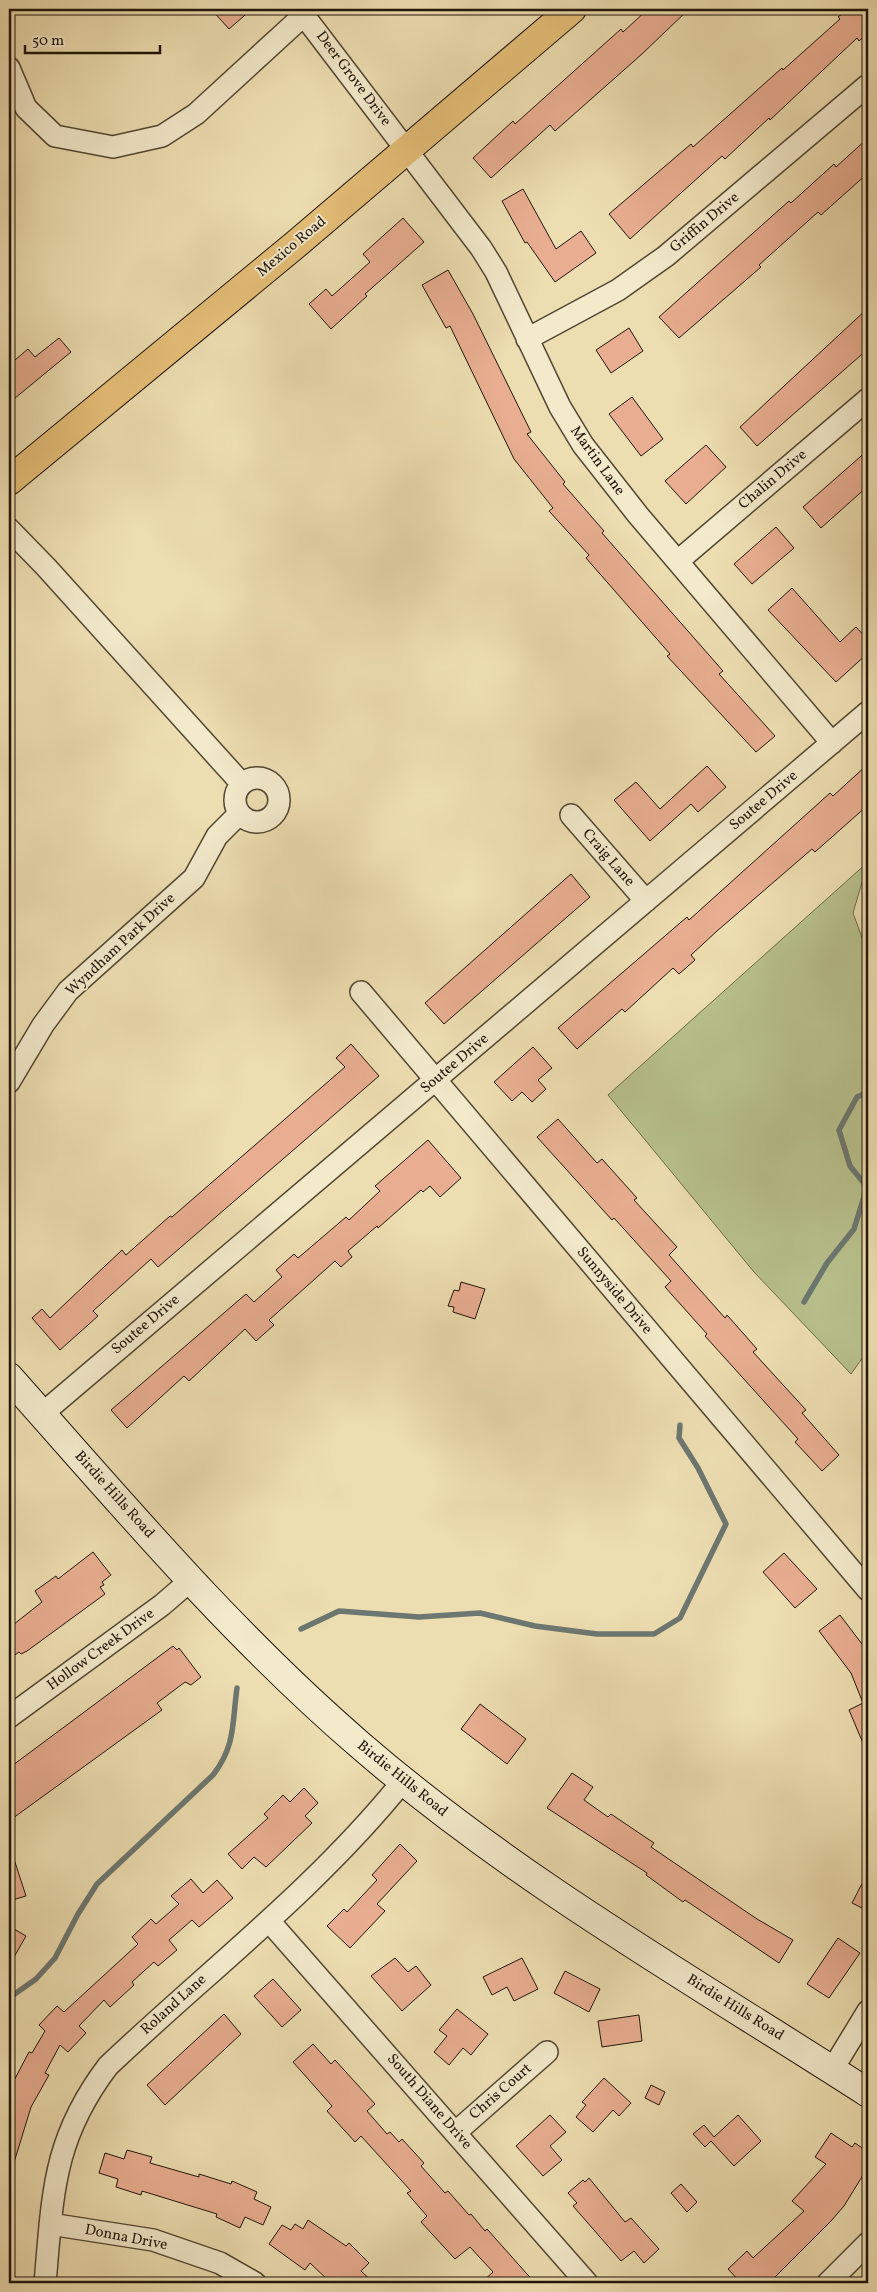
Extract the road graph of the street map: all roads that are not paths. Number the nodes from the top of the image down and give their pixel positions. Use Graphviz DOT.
graph roads {
  1 [pos="572,9"];
  2 [pos="302,12"];
  3 [pos="9,68"];
  4 [pos="868,85"];
  5 [pos="407,149"];
  6 [pos="527,339"];
  7 [pos="868,399"];
  8 [pos="9,481"];
  9 [pos="9,529"];
  10 [pos="678,561"];
  11 [pos="868,712"];
  12 [pos="832,743"];
  13 [pos="242,784"];
  14 [pos="239,814"];
  15 [pos="571,815"];
  16 [pos="646,901"];
  17 [pos="362,992"];
  18 [pos="437,1079"];
  19 [pos="9,1082"];
  20 [pos="9,1377"];
  21 [pos="42,1414"];
  22 [pos="191,1580"];
  23 [pos="868,1590"];
  24 [pos="9,1717"];
  25 [pos="403,1781"];
  26 [pos="269,1921"];
  27 [pos="868,2012"];
  28 [pos="547,2052"];
  29 [pos="832,2070"];
  30 [pos="868,2093"];
  31 [pos="456,2132"];
  32 [pos="50,2224"];
  33 [pos="868,2243"];
  34 [pos="45,2283"];
  35 [pos="255,2283"];
  36 [pos="587,2283"];
  37 [pos="828,2283"];
  1 -- 5 [label="main road, Mexico Road"];
  2 -- 3 [label="street"];
  2 -- 5 [label="street, Deer Grove Drive"];
  4 -- 6 [label="street, Griffin Drive"];
  5 -- 6 [label="street, Martin Lane"];
  5 -- 8 [label="main road, Mexico Road"];
  6 -- 10 [label="street, Martin Lane"];
  7 -- 10 [label="street, Chalin Drive"];
  9 -- 13 [label="street"];
  10 -- 12 [label="street, Martin Lane"];
  11 -- 12 [label="street, Soutee Drive"];
  12 -- 16 [label="street, Soutee Drive"];
  13 -- 14 [label="street"];
  13 -- 14 [label="street"];
  14 -- 19 [label="street, Wyndham Park Drive"];
  15 -- 16 [label="street, Craig Lane"];
  16 -- 18 [label="street, Soutee Drive"];
  17 -- 18 [label="street, Sunnyside Drive"];
  18 -- 21 [label="street, Soutee Drive"];
  18 -- 23 [label="street, Sunnyside Drive"];
  20 -- 21 [label="main road, Birdie Hills Road"];
  21 -- 22 [label="main road, Birdie Hills Road"];
  22 -- 24 [label="street, Hollow Creek Drive"];
  22 -- 25 [label="main road, Birdie Hills Road"];
  25 -- 26 [label="street, Roland Lane"];
  25 -- 29 [label="main road, Birdie Hills Road"];
  26 -- 31 [label="street, South Diane Drive"];
  26 -- 32 [label="street, Roland Lane"];
  27 -- 29 [label="street"];
  28 -- 31 [label="street, Chris Court"];
  29 -- 30 [label="main road, Birdie Hills Road"];
  31 -- 36 [label="street, South Diane Drive"];
  32 -- 34 [label="street, Roland Lane"];
  32 -- 35 [label="street, Donna Drive"];
  33 -- 37 [label="street"];
}
